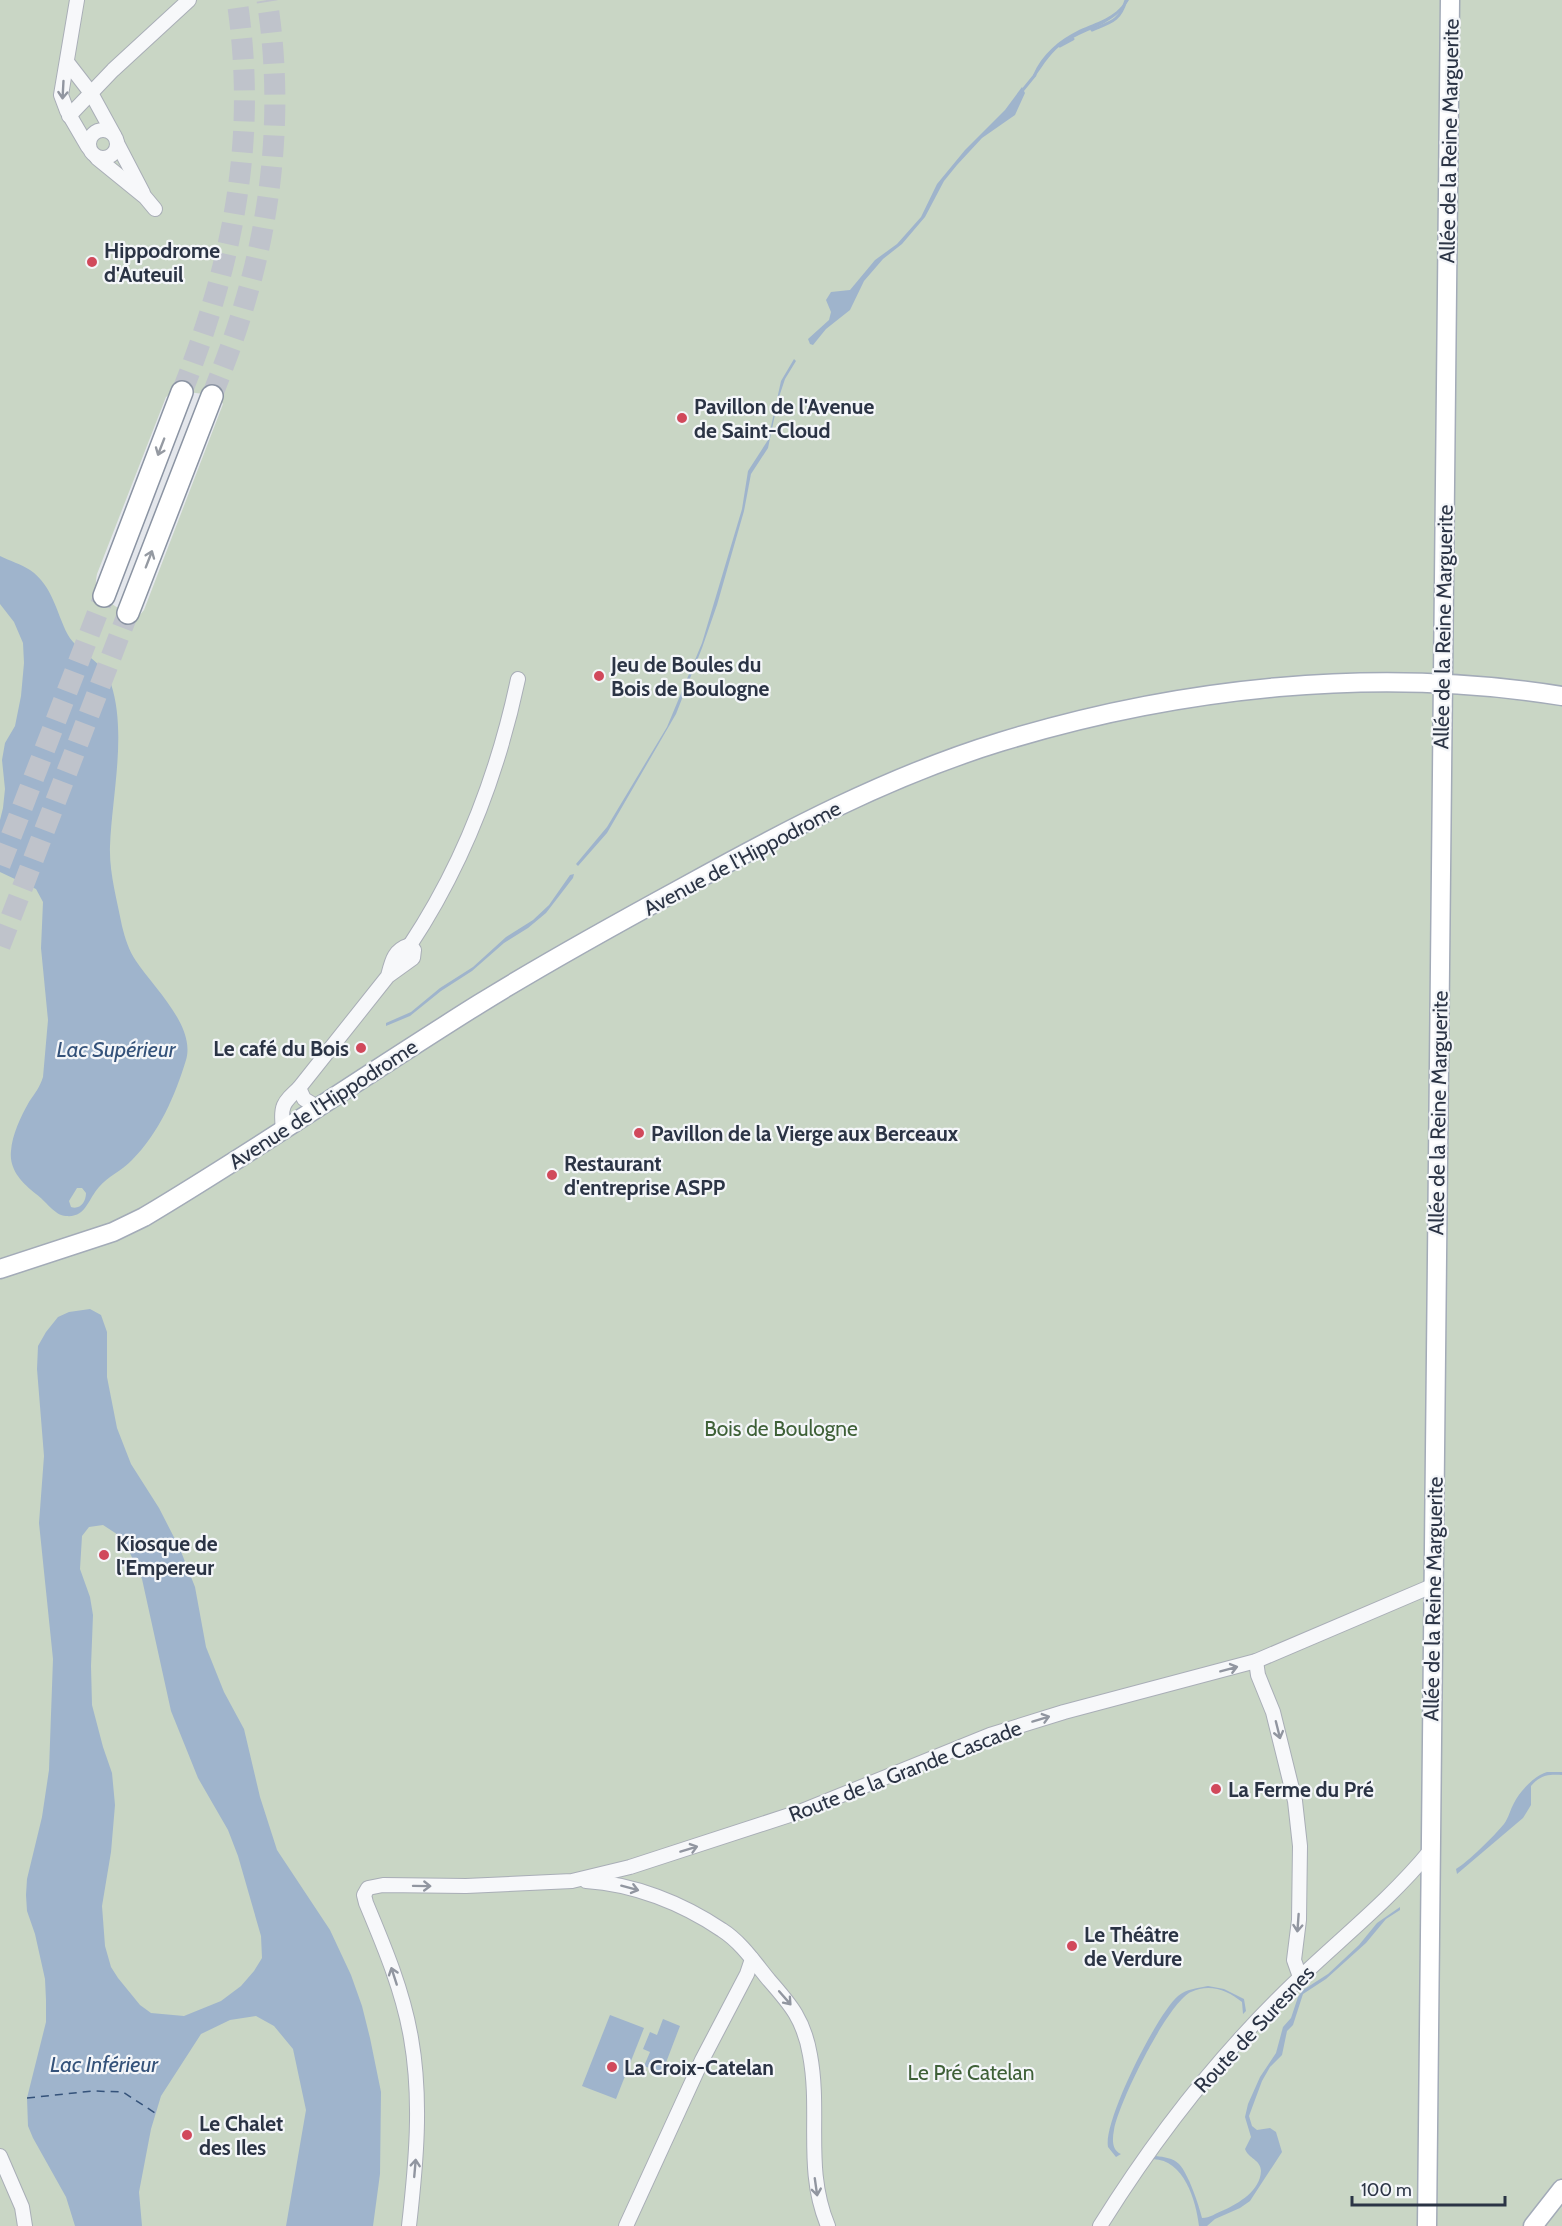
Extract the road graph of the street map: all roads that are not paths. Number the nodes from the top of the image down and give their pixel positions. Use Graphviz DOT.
graph roads {
  1 [pos="77,0"];
  2 [pos="189,0"];
  3 [pos="1450,0"];
  4 [pos="68,62"];
  5 [pos="91,93"];
  6 [pos="69,116"];
  7 [pos="116,139"];
  8 [pos="93,152"];
  9 [pos="145,197"];
  10 [pos="155,208"];
  11 [pos="182,392"];
  12 [pos="212,396"];
  13 [pos="104,596"];
  14 [pos="128,613"];
  15 [pos="518,679"];
  16 [pos="1443,684"];
  17 [pos="1562,696"];
  18 [pos="299,1088"];
  19 [pos="317,1107"];
  20 [pos="283,1129"];
  21 [pos="0,1269"];
  22 [pos="1432,1586"];
  23 [pos="1257,1668"];
  24 [pos="1430,1851"];
  25 [pos="572,1881"];
  26 [pos="752,1959"];
  27 [pos="1300,1977"];
  28 [pos="0,2156"];
  29 [pos="1558,2202"];
  30 [pos="25,2226"];
  31 [pos="409,2226"];
  32 [pos="626,2226"];
  33 [pos="828,2226"];
  34 [pos="1100,2226"];
  35 [pos="1427,2226"];
  36 [pos="1533,2226"];
  1 -- 4 [label="street"];
  2 -- 5 [label="street"];
  3 -- 16 [label="main road, Allée de la Reine Marguerite"];
  4 -- 5 [label="street"];
  4 -- 6 [label="street, one-way"];
  5 -- 6 [label="street"];
  5 -- 7 [label="street"];
  6 -- 8 [label="street"];
  7 -- 8 [label="street"];
  7 -- 8 [label="street"];
  7 -- 9 [label="street"];
  8 -- 9 [label="street"];
  9 -- 10 [label="street"];
  11 -- 13 [label="highway, one-way"];
  14 -- 12 [label="highway, one-way"];
  15 -- 18 [label="street"];
  16 -- 17 [label="main road, Avenue de l'Hippodrome"];
  16 -- 19 [label="main road, Avenue de l'Hippodrome"];
  16 -- 22 [label="main road, Allée de la Reine Marguerite"];
  18 -- 19 [label="street"];
  18 -- 20 [label="street"];
  19 -- 20 [label="main road, Avenue de l'Hippodrome"];
  20 -- 21 [label="main road, Avenue de l'Hippodrome"];
  22 -- 23 [label="street, Route de la Grande Cascade"];
  22 -- 24 [label="main road, Allée de la Reine Marguerite"];
  25 -- 23 [label="street, Route de la Grande Cascade, one-way"];
  23 -- 27 [label="street, one-way"];
  24 -- 27 [label="street, Route de Suresnes"];
  24 -- 35 [label="main road, Allée de la Reine Marguerite"];
  25 -- 26 [label="street, one-way"];
  31 -- 25 [label="street, Route de la Grande Cascade, one-way"];
  26 -- 32 [label="street"];
  26 -- 33 [label="street, one-way"];
  27 -- 34 [label="street, Route de Suresnes"];
  28 -- 30 [label="street"];
  29 -- 36 [label="main road"];
}
